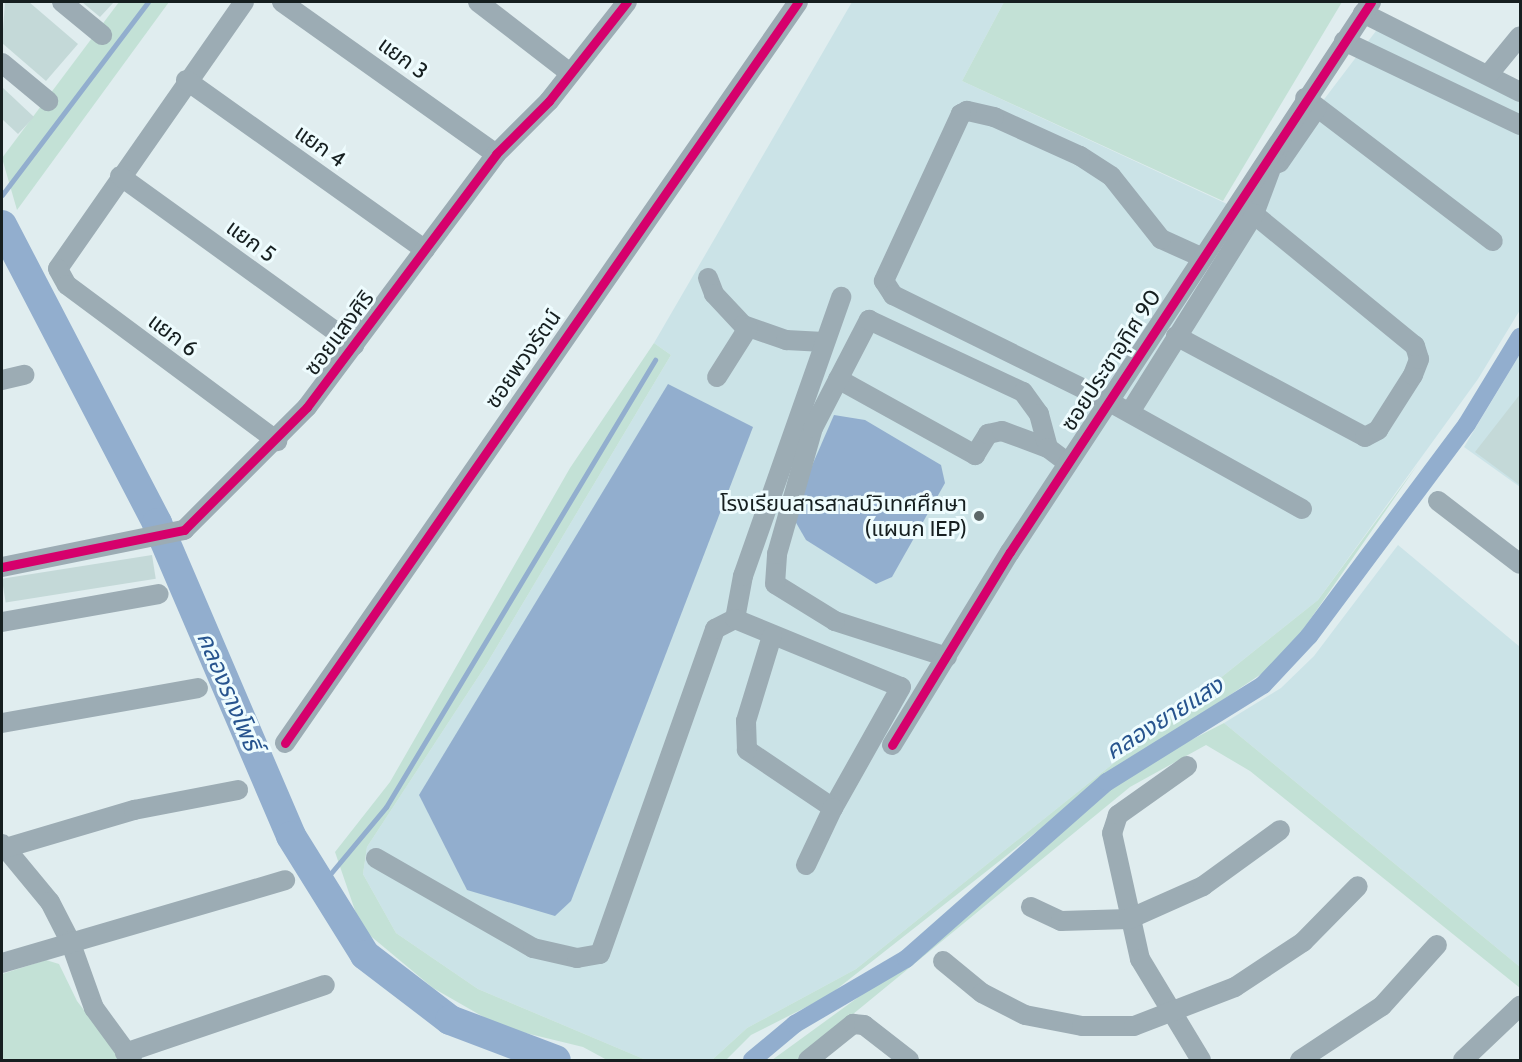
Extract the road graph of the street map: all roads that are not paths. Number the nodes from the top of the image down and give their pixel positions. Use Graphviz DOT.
graph roads {
  1 [pos="62,2"];
  2 [pos="244,2"];
  3 [pos="282,2"];
  4 [pos="478,2"];
  5 [pos="627,2"];
  6 [pos="798,2"];
  7 [pos="1367,5"];
  8 [pos="102,35"];
  9 [pos="1520,36"];
  10 [pos="1344,41"];
  11 [pos="2,63"];
  12 [pos="570,73"];
  13 [pos="1488,75"];
  14 [pos="186,80"];
  15 [pos="1521,92"];
  16 [pos="48,101"];
  17 [pos="1311,103"];
  18 [pos="1521,125"];
  19 [pos="1284,129"];
  20 [pos="496,154"];
  21 [pos="1274,170"];
  22 [pos="120,176"];
  23 [pos="1254,214"];
  24 [pos="1493,241"];
  25 [pos="425,250"];
  26 [pos="1201,257"];
  27 [pos="708,278"];
  28 [pos="841,297"];
  29 [pos="748,328"];
  30 [pos="1176,336"];
  31 [pos="824,342"];
  32 [pos="354,345"];
  33 [pos="24,375"];
  34 [pos="717,377"];
  35 [pos="838,379"];
  36 [pos="2,380"];
  37 [pos="1108,401"];
  38 [pos="1130,412"];
  39 [pos="277,441"];
  40 [pos="1048,448"];
  41 [pos="1068,463"];
  42 [pos="1438,501"];
  43 [pos="1302,509"];
  44 [pos="1521,564"];
  45 [pos="2,567"];
  46 [pos="159,594"];
  47 [pos="735,619"];
  48 [pos="2,622"];
  49 [pos="771,636"];
  50 [pos="947,657"];
  51 [pos="901,687"];
  52 [pos="198,688"];
  53 [pos="924,697"];
  54 [pos="2,723"];
  55 [pos="285,743"];
  56 [pos="892,745"];
  57 [pos="1187,766"];
  58 [pos="238,790"];
  59 [pos="833,808"];
  60 [pos="1280,830"];
  61 [pos="3,847"];
  62 [pos="376,858"];
  63 [pos="806,865"];
  64 [pos="285,880"];
  65 [pos="1358,886"];
  66 [pos="1031,907"];
  67 [pos="1129,919"];
  68 [pos="70,941"];
  69 [pos="1437,945"];
  70 [pos="943,961"];
  71 [pos="2,963"];
  72 [pos="325,985"];
  73 [pos="1521,1006"];
  74 [pos="1172,1015"];
  75 [pos="129,1057"];
  76 [pos="808,1060"];
  77 [pos="909,1060"];
  78 [pos="1202,1060"];
  79 [pos="1300,1060"];
  80 [pos="1463,1060"];
  1 -- 8 [label="street"];
  2 -- 14 [label="street"];
  3 -- 20 [label="street, แยก 3"];
  4 -- 12 [label="street"];
  5 -- 12 [label="street, ซอยแสงศิริ"];
  6 -- 55 [label="street, ซอยพวงรัตน์"];
  7 -- 10 [label="street, ซอยประชาอุทิศ 90"];
  7 -- 13 [label="street"];
  9 -- 13 [label="street"];
  10 -- 17 [label="street, ซอยประชาอุทิศ 90"];
  10 -- 18 [label="street"];
  11 -- 16 [label="street"];
  12 -- 20 [label="street, ซอยแสงศิริ"];
  13 -- 15 [label="street"];
  14 -- 22 [label="street"];
  14 -- 25 [label="street, แยก 4"];
  17 -- 19 [label="street, ซอยประชาอุทิศ 90"];
  17 -- 21 [label="street"];
  17 -- 24 [label="street"];
  19 -- 21 [label="street"];
  19 -- 26 [label="street, ซอยประชาอุทิศ 90"];
  20 -- 25 [label="street, ซอยแสงศิริ"];
  21 -- 23 [label="street"];
  22 -- 32 [label="street, แยก 5"];
  22 -- 39 [label="street, แยก 6"];
  23 -- 30 [label="street"];
  23 -- 30 [label="street"];
  25 -- 32 [label="street, ซอยแสงศิริ"];
  26 -- 37 [label="street, ซอยประชาอุทิศ 90"];
  26 -- 37 [label="street"];
  27 -- 29 [label="street"];
  28 -- 31 [label="street"];
  29 -- 31 [label="street"];
  29 -- 34 [label="street"];
  30 -- 38 [label="street"];
  31 -- 47 [label="street"];
  32 -- 39 [label="street, ซอยแสงศิริ"];
  33 -- 36 [label="street"];
  35 -- 40 [label="street"];
  35 -- 40 [label="street"];
  35 -- 50 [label="street"];
  37 -- 38 [label="street"];
  37 -- 41 [label="street, ซอยประชาอุทิศ 90"];
  38 -- 43 [label="street"];
  39 -- 45 [label="street, ซอยแสงศิริ"];
  40 -- 41 [label="street"];
  41 -- 50 [label="street, ซอยประชาอุทิศ 90"];
  42 -- 44 [label="street"];
  46 -- 48 [label="street"];
  47 -- 49 [label="street"];
  47 -- 62 [label="street"];
  49 -- 51 [label="street"];
  49 -- 59 [label="street"];
  50 -- 53 [label="street, ซอยประชาอุทิศ 90"];
  51 -- 53 [label="street"];
  51 -- 59 [label="street"];
  52 -- 54 [label="street"];
  53 -- 56 [label="street, ซอยประชาอุทิศ 90"];
  57 -- 67 [label="street"];
  58 -- 61 [label="street"];
  59 -- 63 [label="street"];
  60 -- 67 [label="street"];
  61 -- 68 [label="street"];
  64 -- 68 [label="street"];
  65 -- 74 [label="street"];
  66 -- 67 [label="street"];
  67 -- 74 [label="street"];
  68 -- 71 [label="street"];
  68 -- 75 [label="street"];
  69 -- 79 [label="street"];
  70 -- 74 [label="street"];
  72 -- 75 [label="street"];
  73 -- 80 [label="street"];
  74 -- 78 [label="street"];
  76 -- 77 [label="street"];
}
